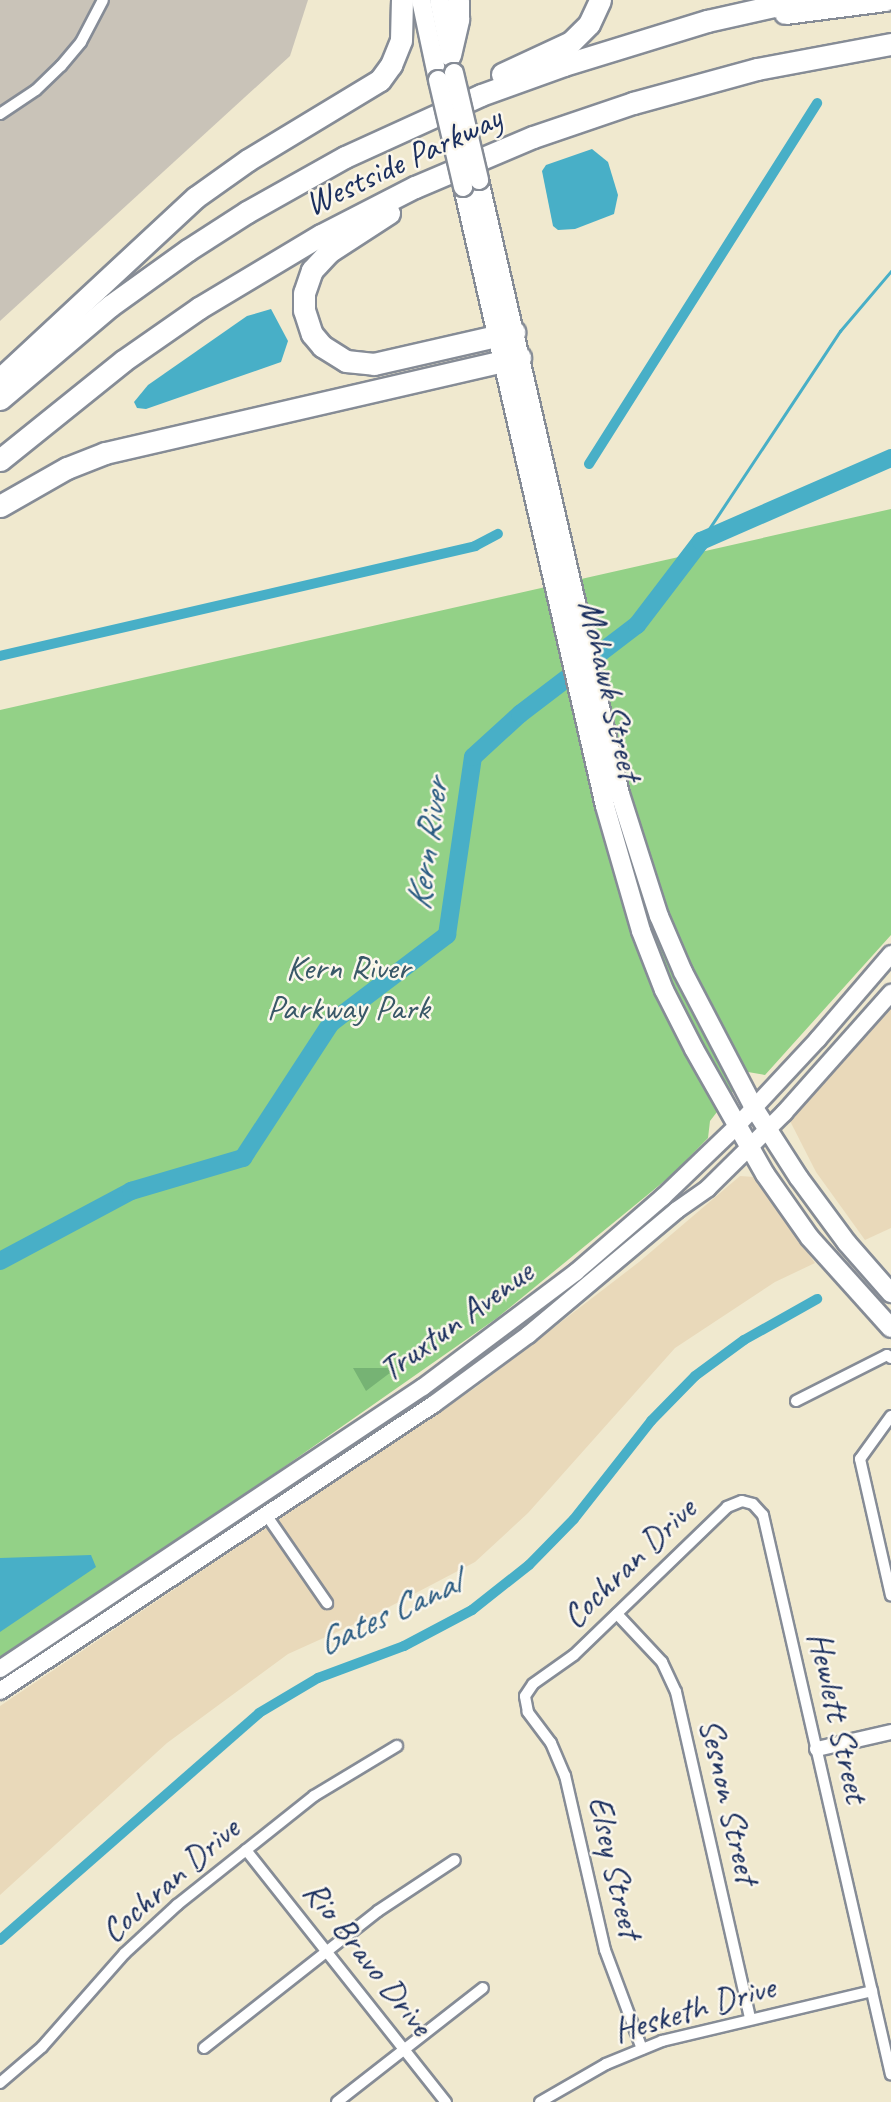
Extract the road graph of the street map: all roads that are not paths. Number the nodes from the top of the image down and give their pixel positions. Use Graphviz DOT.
graph roads {
  1 [pos="103,0"];
  2 [pos="402,0"];
  3 [pos="421,0"];
  4 [pos="439,0"];
  5 [pos="458,0"];
  6 [pos="600,0"];
  7 [pos="801,0"];
  8 [pos="885,0"];
  9 [pos="891,44"];
  10 [pos="625,46"];
  11 [pos="448,70"];
  12 [pos="0,114"];
  13 [pos="592,116"];
  14 [pos="247,212"];
  15 [pos="506,334"];
  16 [pos="512,359"];
  17 [pos="0,379"];
  18 [pos="0,399"];
  19 [pos="0,460"];
  20 [pos="0,506"];
  21 [pos="563,591"];
  22 [pos="891,954"];
  23 [pos="891,993"];
  24 [pos="754,1108"];
  25 [pos="736,1127"];
  26 [pos="768,1128"];
  27 [pos="749,1149"];
  28 [pos="832,1263"];
  29 [pos="888,1290"];
  30 [pos="891,1328"];
  31 [pos="891,1358"];
  32 [pos="796,1401"];
  33 [pos="891,1416"];
  34 [pos="296,1471"];
  35 [pos="749,1502"];
  36 [pos="267,1516"];
  37 [pos="891,1596"];
  38 [pos="327,1603"];
  39 [pos="617,1614"];
  40 [pos="0,1669"];
  41 [pos="0,1691"];
  42 [pos="525,1703"];
  43 [pos="891,1732"];
  44 [pos="397,1746"];
  45 [pos="817,1749"];
  46 [pos="246,1850"];
  47 [pos="455,1860"];
  48 [pos="327,1951"];
  49 [pos="483,1987"];
  50 [pos="872,1991"];
  51 [pos="750,2019"];
  52 [pos="204,2048"];
  53 [pos="404,2049"];
  54 [pos="642,2049"];
  55 [pos="891,2075"];
  56 [pos="0,2083"];
  57 [pos="337,2102"];
  58 [pos="446,2102"];
  59 [pos="540,2102"];
  1 -- 12 [label="street"];
  2 -- 17 [label="highway"];
  3 -- 11 [label="main road, Mohawk Street"];
  4 -- 11 [label="main road, Mohawk Street"];
  5 -- 11 [label="highway"];
  6 -- 14 [label="highway"];
  7 -- 10 [label="highway"];
  8 -- 10 [label="highway"];
  9 -- 13 [label="highway, Westside Parkway"];
  10 -- 14 [label="highway, Westside Parkway"];
  11 -- 15 [label="main road, Mohawk Street, bridge"];
  13 -- 15 [label="highway"];
  13 -- 19 [label="highway, Westside Parkway"];
  14 -- 18 [label="highway, Westside Parkway"];
  15 -- 16 [label="main road, Mohawk Street"];
  16 -- 20 [label="highway"];
  16 -- 21 [label="main road, Mohawk Street"];
  21 -- 24 [label="main road, Mohawk Street"];
  21 -- 25 [label="main road, Mohawk Street"];
  22 -- 24 [label="main road, Truxtun Avenue"];
  23 -- 26 [label="main road, Truxtun Avenue"];
  24 -- 25 [label="main road, Truxtun Avenue"];
  24 -- 26 [label="main road, Mohawk Street"];
  25 -- 27 [label="main road, Mohawk Street"];
  25 -- 34 [label="main road, Truxtun Avenue"];
  26 -- 27 [label="main road, Truxtun Avenue"];
  26 -- 29 [label="main road, Mohawk Street"];
  27 -- 28 [label="main road, Mohawk Street"];
  27 -- 36 [label="main road, Truxtun Avenue"];
  28 -- 29 [label="main road"];
  28 -- 30 [label="main road, Mohawk Street"];
  31 -- 32 [label="street"];
  33 -- 37 [label="street"];
  34 -- 36 [label="main road"];
  34 -- 40 [label="main road, Truxtun Avenue"];
  35 -- 39 [label="street, Cochran Drive"];
  35 -- 45 [label="street, Hewlett Street"];
  36 -- 38 [label="street"];
  36 -- 41 [label="main road, Truxtun Avenue"];
  39 -- 42 [label="street, Cochran Drive"];
  39 -- 51 [label="street, Sesnon Street"];
  42 -- 54 [label="street, Elsey Street"];
  43 -- 45 [label="street"];
  44 -- 46 [label="street, Cochran Drive"];
  45 -- 50 [label="street, Hewlett Street"];
  46 -- 48 [label="street, Rio Bravo Drive"];
  46 -- 56 [label="street, Cochran Drive"];
  47 -- 48 [label="street"];
  48 -- 52 [label="street"];
  48 -- 53 [label="street, Rio Bravo Drive"];
  49 -- 53 [label="street"];
  50 -- 51 [label="street, Hesketh Drive"];
  50 -- 55 [label="street, Hewlett Street"];
  51 -- 54 [label="street, Hesketh Drive"];
  53 -- 57 [label="street"];
  53 -- 58 [label="street, Rio Bravo Drive"];
  54 -- 59 [label="street, Hesketh Drive"];
}
